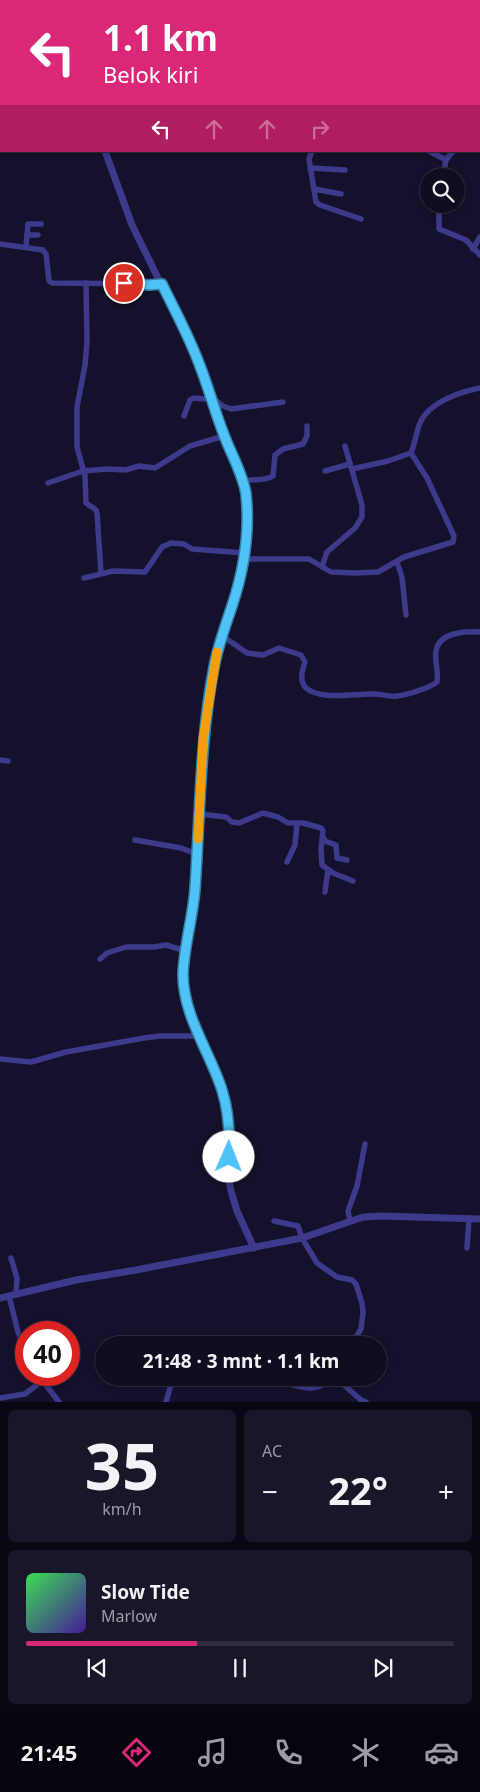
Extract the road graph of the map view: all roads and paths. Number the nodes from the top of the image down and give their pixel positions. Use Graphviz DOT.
graph roads {
  1 [pos="105,152"];
  2 [pos="312,152"];
  3 [pos="431,152"];
  4 [pos="452,152"];
  5 [pos="446,160"];
  6 [pos="310,168"];
  7 [pos="444,168"];
  8 [pos="345,170"];
  9 [pos="314,189"];
  10 [pos="341,194"];
  11 [pos="439,213"];
  12 [pos="361,219"];
  13 [pos="41,224"];
  14 [pos="27,235"];
  15 [pos="38,235"];
  16 [pos="480,237"];
  17 [pos="0,244"];
  18 [pos="26,247"];
  19 [pos="473,249"];
  20 [pos="480,255"];
  21 [pos="86,283"];
  22 [pos="162,284"];
  23 [pos="480,388"];
  24 [pos="211,400"];
  25 [pos="283,402"];
  26 [pos="184,416"];
  27 [pos="308,426"];
  28 [pos="224,436"];
  29 [pos="346,446"];
  30 [pos="411,453"];
  31 [pos="351,466"];
  32 [pos="83,471"];
  33 [pos="325,472"];
  34 [pos="243,481"];
  35 [pos="48,483"];
  36 [pos="244,556"];
  37 [pos="396,562"];
  38 [pos="322,567"];
  39 [pos="100,573"];
  40 [pos="84,578"];
  41 [pos="406,614"];
  42 [pos="480,632"];
  43 [pos="221,635"];
  44 [pos="0,760"];
  45 [pos="8,761"];
  46 [pos="200,814"];
  47 [pos="297,823"];
  48 [pos="323,837"];
  49 [pos="135,840"];
  50 [pos="197,854"];
  51 [pos="347,860"];
  52 [pos="287,862"];
  53 [pos="328,870"];
  54 [pos="353,881"];
  55 [pos="324,892"];
  56 [pos="186,951"];
  57 [pos="100,959"];
  58 [pos="199,1036"];
  59 [pos="0,1059"];
  60 [pos="366,1144"];
  61 [pos="468,1219"];
  62 [pos="480,1219"];
  63 [pos="274,1221"];
  64 [pos="350,1221"];
  65 [pos="302,1238"];
  66 [pos="254,1248"];
  67 [pos="466,1248"];
  68 [pos="11,1258"];
  69 [pos="12,1295"];
  70 [pos="0,1298"];
  71 [pos="16,1321"];
  72 [pos="357,1336"];
  73 [pos="32,1386"];
  74 [pos="46,1386"];
  75 [pos="171,1386"];
  76 [pos="301,1386"];
  77 [pos="319,1386"];
  78 [pos="345,1386"];
  79 [pos="0,1398"];
  80 [pos="6,1400"];
  81 [pos="59,1402"];
  82 [pos="166,1402"];
  83 [pos="366,1402"];
  1 -- 22 [label="street"];
  2 -- 6 [label="street"];
  3 -- 5 [label="street"];
  4 -- 5 [label="street"];
  5 -- 7 [label="street"];
  6 -- 8 [label="street"];
  6 -- 9 [label="street"];
  9 -- 10 [label="street"];
  9 -- 12 [label="street"];
  11 -- 19 [label="street"];
  13 -- 14 [label="street"];
  14 -- 15 [label="street"];
  14 -- 18 [label="street"];
  16 -- 19 [label="street"];
  17 -- 18 [label="street"];
  18 -- 21 [label="street"];
  19 -- 20 [label="street"];
  21 -- 22 [label="street"];
  21 -- 32 [label="street"];
  22 -- 24 [label="street"];
  23 -- 30 [label="street"];
  24 -- 25 [label="street"];
  24 -- 26 [label="street"];
  24 -- 28 [label="street"];
  27 -- 34 [label="street"];
  28 -- 32 [label="street"];
  28 -- 34 [label="street"];
  29 -- 31 [label="street"];
  30 -- 31 [label="street"];
  30 -- 37 [label="street"];
  31 -- 33 [label="street"];
  31 -- 38 [label="street"];
  32 -- 35 [label="street"];
  32 -- 39 [label="street"];
  34 -- 36 [label="street"];
  36 -- 38 [label="street"];
  36 -- 39 [label="street"];
  36 -- 43 [label="street"];
  37 -- 38 [label="street"];
  37 -- 41 [label="street"];
  39 -- 40 [label="street"];
  42 -- 43 [label="street"];
  43 -- 46 [label="street"];
  44 -- 45 [label="street"];
  46 -- 47 [label="street"];
  46 -- 50 [label="street"];
  47 -- 48 [label="street"];
  47 -- 52 [label="street"];
  48 -- 51 [label="street"];
  48 -- 53 [label="street"];
  49 -- 50 [label="street"];
  50 -- 56 [label="street"];
  53 -- 54 [label="street"];
  53 -- 55 [label="street"];
  56 -- 57 [label="street"];
  56 -- 58 [label="street"];
  58 -- 59 [label="street"];
  58 -- 66 [label="street"];
  60 -- 64 [label="street"];
  61 -- 62 [label="street"];
  61 -- 64 [label="street"];
  61 -- 67 [label="street"];
  63 -- 65 [label="street"];
  64 -- 65 [label="street"];
  65 -- 66 [label="street"];
  65 -- 72 [label="street"];
  66 -- 69 [label="street"];
  68 -- 69 [label="street"];
  69 -- 70 [label="street"];
  69 -- 71 [label="street"];
  73 -- 80 [label="street"];
  74 -- 81 [label="street"];
  75 -- 82 [label="street"];
  76 -- 77 [label="street"];
  78 -- 83 [label="street"];
  79 -- 80 [label="street"];
}
